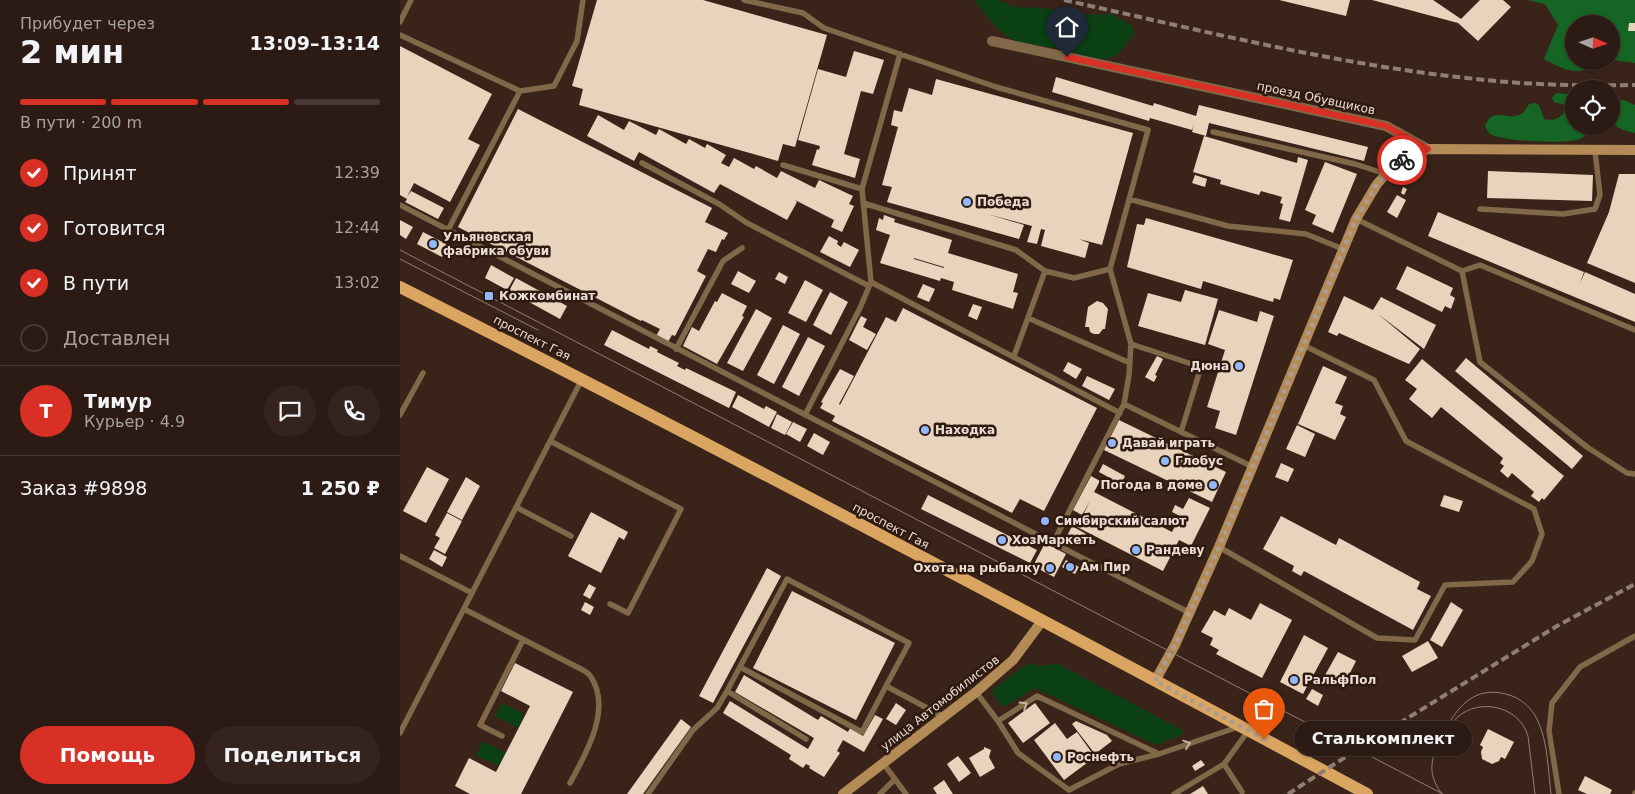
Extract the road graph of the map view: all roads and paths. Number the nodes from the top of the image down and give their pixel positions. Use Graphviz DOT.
graph roads {
  1 [pos="411,0"];
  2 [pos="583,0"];
  3 [pos="744,0"];
  4 [pos="400,22"];
  5 [pos="400,35"];
  6 [pos="992,41"];
  7 [pos="900,54"];
  8 [pos="520,91"];
  9 [pos="1213,132"];
  10 [pos="1428,149"];
  11 [pos="1635,150"];
  12 [pos="1595,151"];
  13 [pos="642,163"];
  14 [pos="783,165"];
  15 [pos="1386,174"];
  16 [pos="862,189"];
  17 [pos="1129,199"];
  18 [pos="863,203"];
  19 [pos="400,205"];
  20 [pos="1480,209"];
  21 [pos="1356,219"];
  22 [pos="448,230"];
  23 [pos="742,248"];
  24 [pos="1343,249"];
  25 [pos="1110,269"];
  26 [pos="1045,271"];
  27 [pos="1462,271"];
  28 [pos="870,284"];
  29 [pos="400,287"];
  30 [pos="1028,318"];
  31 [pos="1635,330"];
  32 [pos="1131,344"];
  33 [pos="1304,345"];
  34 [pos="676,348"];
  35 [pos="1014,356"];
  36 [pos="1130,363"];
  37 [pos="423,373"];
  38 [pos="582,379"];
  39 [pos="1124,404"];
  40 [pos="1120,412"];
  41 [pos="400,415"];
  42 [pos="805,415"];
  43 [pos="1180,432"];
  44 [pos="550,441"];
  45 [pos="1253,467"];
  46 [pos="1635,474"];
  47 [pos="516,507"];
  48 [pos="571,536"];
  49 [pos="1053,543"];
  50 [pos="1219,547"];
  51 [pos="400,556"];
  52 [pos="472,593"];
  53 [pos="610,604"];
  54 [pos="464,609"];
  55 [pos="1190,612"];
  56 [pos="1042,621"];
  57 [pos="1635,636"];
  58 [pos="523,640"];
  59 [pos="740,667"];
  60 [pos="1155,681"];
  61 [pos="886,686"];
  62 [pos="727,691"];
  63 [pos="976,692"];
  64 [pos="944,716"];
  65 [pos="998,721"];
  66 [pos="1244,728"];
  67 [pos="400,734"];
  68 [pos="502,736"];
  69 [pos="806,739"];
  70 [pos="1159,754"];
  71 [pos="883,763"];
  72 [pos="1224,764"];
  73 [pos="895,780"];
  74 [pos="570,782"];
  75 [pos="1242,792"];
  76 [pos="648,794"];
  77 [pos="843,794"];
  78 [pos="880,794"];
  79 [pos="906,794"];
  80 [pos="1174,794"];
  81 [pos="1366,794"];
  82 [pos="1559,794"];
  1 -- 4 [label="lane"];
  2 -- 8 [label="lane"];
  3 -- 7 [label="lane"];
  5 -- 8 [label="lane"];
  6 -- 10 [label="street, проезд Обувщиков"];
  7 -- 16 [label="lane"];
  7 -- 17 [label="lane"];
  8 -- 22 [label="lane"];
  9 -- 15 [label="lane"];
  10 -- 12 [label="street, проезд Обувщиков"];
  10 -- 15 [label="street"];
  11 -- 12 [label="street, проезд Обувщиков"];
  12 -- 20 [label="lane"];
  13 -- 28 [label="lane"];
  14 -- 16 [label="lane"];
  15 -- 21 [label="street"];
  16 -- 18 [label="lane"];
  17 -- 24 [label="lane"];
  17 -- 25 [label="lane"];
  18 -- 26 [label="lane"];
  18 -- 28 [label="lane"];
  19 -- 22 [label="lane"];
  21 -- 24 [label="street"];
  21 -- 27 [label="lane"];
  22 -- 34 [label="lane"];
  23 -- 34 [label="lane"];
  24 -- 33 [label="street"];
  25 -- 26 [label="lane"];
  25 -- 32 [label="lane"];
  26 -- 30 [label="lane"];
  27 -- 31 [label="lane"];
  27 -- 46 [label="lane"];
  28 -- 35 [label="lane"];
  28 -- 42 [label="lane"];
  29 -- 38 [label="main road, проспект Гая"];
  30 -- 35 [label="lane"];
  30 -- 36 [label="lane"];
  32 -- 36 [label="lane"];
  32 -- 43 [label="lane"];
  33 -- 45 [label="street"];
  33 -- 50 [label="lane"];
  34 -- 42 [label="lane"];
  35 -- 40 [label="lane"];
  36 -- 39 [label="lane"];
  37 -- 41 [label="lane"];
  38 -- 44 [label="lane"];
  38 -- 56 [label="main road, проспект Гая"];
  39 -- 40 [label="lane"];
  39 -- 43 [label="lane"];
  40 -- 49 [label="lane"];
  42 -- 49 [label="lane"];
  43 -- 45 [label="lane"];
  44 -- 47 [label="lane"];
  44 -- 53 [label="lane"];
  45 -- 50 [label="street"];
  47 -- 48 [label="lane"];
  47 -- 52 [label="lane"];
  49 -- 55 [label="lane"];
  50 -- 55 [label="street"];
  51 -- 52 [label="lane"];
  52 -- 54 [label="lane"];
  54 -- 58 [label="lane"];
  54 -- 67 [label="lane"];
  55 -- 60 [label="street"];
  56 -- 60 [label="main road, проспект Гая"];
  56 -- 63 [label="street, улица Автомобилистов"];
  57 -- 82 [label="lane"];
  58 -- 68 [label="lane"];
  58 -- 74 [label="lane"];
  59 -- 61 [label="lane"];
  59 -- 61 [label="lane"];
  59 -- 62 [label="lane"];
  60 -- 66 [label="main road, проспект Гая"];
  61 -- 64 [label="lane"];
  62 -- 69 [label="lane"];
  62 -- 76 [label="lane"];
  63 -- 64 [label="street, улица Автомобилистов"];
  63 -- 65 [label="lane"];
  64 -- 71 [label="street, улица Автомобилистов"];
  65 -- 70 [label="lane, one-way"];
  65 -- 70 [label="lane"];
  70 -- 66 [label="lane, one-way"];
  66 -- 72 [label="lane"];
  66 -- 81 [label="main road, проспект Гая"];
  71 -- 73 [label="lane"];
  71 -- 77 [label="street, улица Автомобилистов"];
  72 -- 75 [label="lane"];
  72 -- 80 [label="lane"];
  73 -- 78 [label="lane"];
  73 -- 79 [label="lane"];
}
